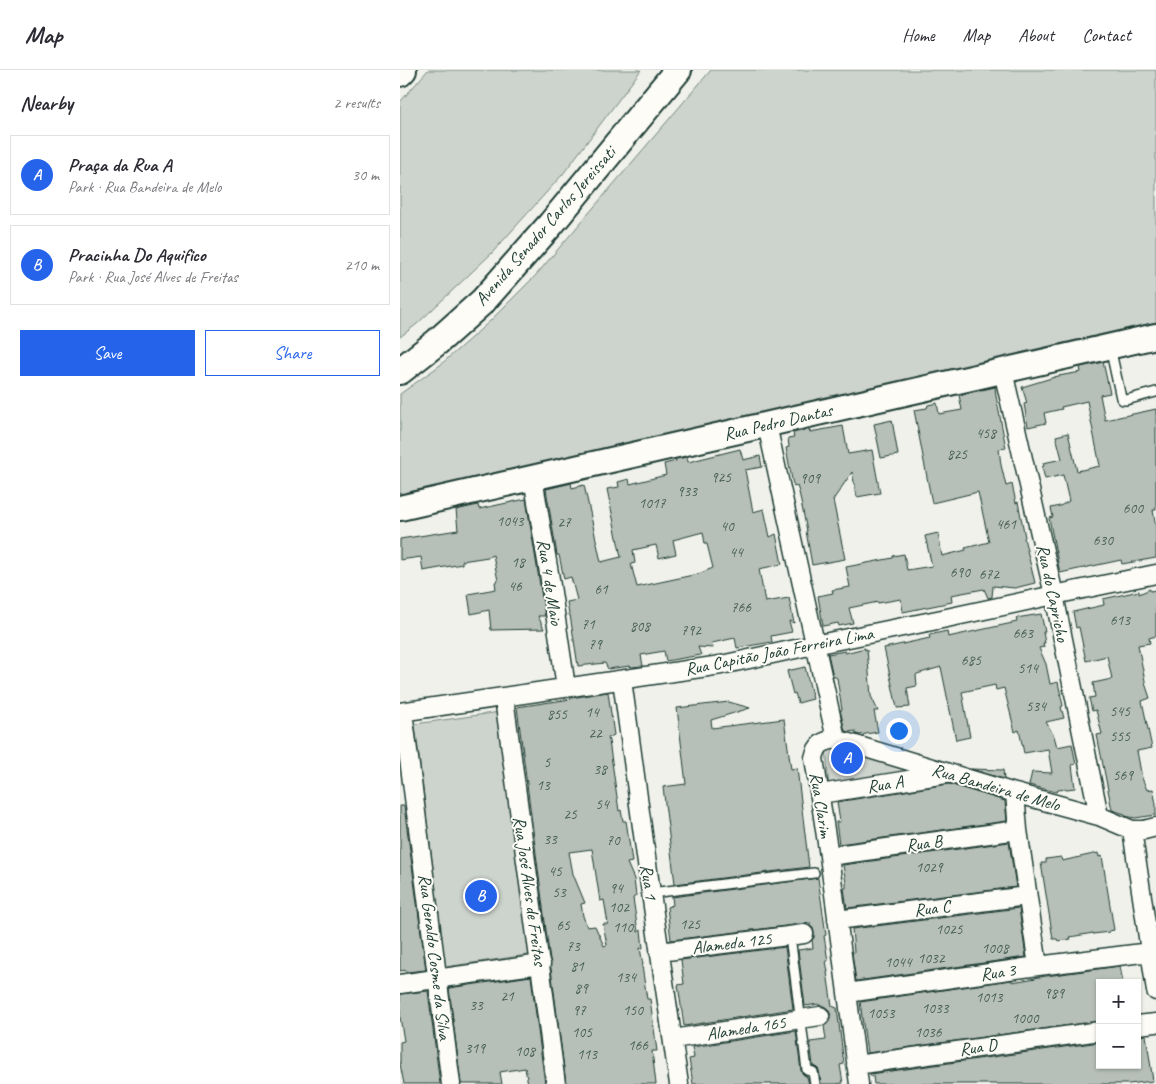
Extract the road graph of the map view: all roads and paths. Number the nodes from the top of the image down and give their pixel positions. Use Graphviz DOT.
graph roads {
  1 [pos="403,70"];
  2 [pos="678,70"];
  3 [pos="400,73"];
  4 [pos="1156,336"];
  5 [pos="1110,347"];
  6 [pos="400,370"];
  7 [pos="1003,371"];
  8 [pos="1156,392"];
  9 [pos="767,425"];
  10 [pos="533,478"];
  11 [pos="400,508"];
  12 [pos="1156,574"];
  13 [pos="1054,595"];
  14 [pos="814,644"];
  15 [pos="622,680"];
  16 [pos="566,687"];
  17 [pos="504,698"];
  18 [pos="401,712"];
  19 [pos="836,739"];
  20 [pos="950,774"];
  21 [pos="1015,793"];
  22 [pos="820,794"];
  23 [pos="1099,816"];
  24 [pos="1156,827"];
  25 [pos="1018,830"];
  26 [pos="1132,830"];
  27 [pos="829,856"];
  28 [pos="814,873"];
  29 [pos="651,893"];
  30 [pos="1027,896"];
  31 [pos="837,920"];
  32 [pos="797,935"];
  33 [pos="660,952"];
  34 [pos="1150,952"];
  35 [pos="541,964"];
  36 [pos="1038,966"];
  37 [pos="438,978"];
  38 [pos="400,984"];
  39 [pos="1156,991"];
  40 [pos="847,994"];
  41 [pos="820,1016"];
  42 [pos="800,1019"];
  43 [pos="1156,1023"];
  44 [pos="1141,1025"];
  45 [pos="1096,1032"];
  46 [pos="673,1039"];
  47 [pos="856,1064"];
  48 [pos="451,1084"];
  49 [pos="556,1084"];
  50 [pos="679,1084"];
  51 [pos="815,1084"];
  52 [pos="859,1084"];
  1 -- 3 [label="main road"];
  2 -- 6 [label="main road, Avenida Senador Carlos Jereissati"];
  4 -- 5 [label="main road, Rua Pedro Dantas"];
  5 -- 7 [label="main road, Rua Pedro Dantas"];
  5 -- 8 [label="lane"];
  7 -- 9 [label="main road, Rua Pedro Dantas"];
  7 -- 13 [label="street, Rua do Capricho"];
  9 -- 10 [label="main road, Rua Pedro Dantas"];
  9 -- 14 [label="street"];
  10 -- 11 [label="main road, Rua Pedro Dantas"];
  10 -- 16 [label="street, Rua 4 de Maio"];
  12 -- 13 [label="street, Rua Capitão João Ferreira Lima"];
  13 -- 14 [label="street, Rua Capitão João Ferreira Lima"];
  13 -- 23 [label="street, Rua do Capricho"];
  14 -- 15 [label="street, Rua Capitão João Ferreira Lima"];
  14 -- 19 [label="street"];
  15 -- 16 [label="street, Rua Capitão João Ferreira Lima"];
  15 -- 29 [label="street, Rua 1"];
  16 -- 17 [label="street, Rua Capitão João Ferreira Lima"];
  17 -- 18 [label="street, Rua Capitão João Ferreira Lima"];
  17 -- 35 [label="street, Rua José Alves de Freitas"];
  18 -- 37 [label="street, Rua Geraldo Cosme da Silva"];
  19 -- 20 [label="street, Rua Bandeira de Melo"];
  19 -- 22 [label="street, Rua Clarim"];
  20 -- 21 [label="street, Rua Bandeira de Melo"];
  20 -- 22 [label="street, Rua A"];
  21 -- 23 [label="street, Rua Bandeira de Melo"];
  21 -- 25 [label="street"];
  22 -- 27 [label="street, Rua Clarim"];
  23 -- 26 [label="street, Rua Bandeira de Melo"];
  24 -- 26 [label="street"];
  25 -- 27 [label="street, Rua B"];
  25 -- 30 [label="street"];
  26 -- 34 [label="street"];
  27 -- 31 [label="street, Rua Clarim"];
  28 -- 29 [label="lane"];
  29 -- 33 [label="street, Rua 1"];
  30 -- 31 [label="street, Rua C"];
  30 -- 36 [label="street"];
  31 -- 40 [label="street, Rua Clarim"];
  32 -- 33 [label="street, Alameda 125"];
  32 -- 42 [label="lane"];
  33 -- 46 [label="street, Rua 1"];
  34 -- 36 [label="street, Rua 3"];
  34 -- 39 [label="street"];
  35 -- 37 [label="street"];
  35 -- 49 [label="street, Rua José Alves de Freitas"];
  36 -- 40 [label="street, Rua 3"];
  37 -- 38 [label="street"];
  37 -- 48 [label="street, Rua Geraldo Cosme da Silva"];
  40 -- 47 [label="street, Rua Clarim"];
  41 -- 42 [label="street, Alameda 165"];
  42 -- 46 [label="street, Alameda 165"];
  42 -- 51 [label="lane"];
  43 -- 44 [label="street"];
  45 -- 47 [label="street, Rua D"];
  46 -- 50 [label="street, Rua 1"];
  47 -- 52 [label="street, Rua Clarim"];
}
